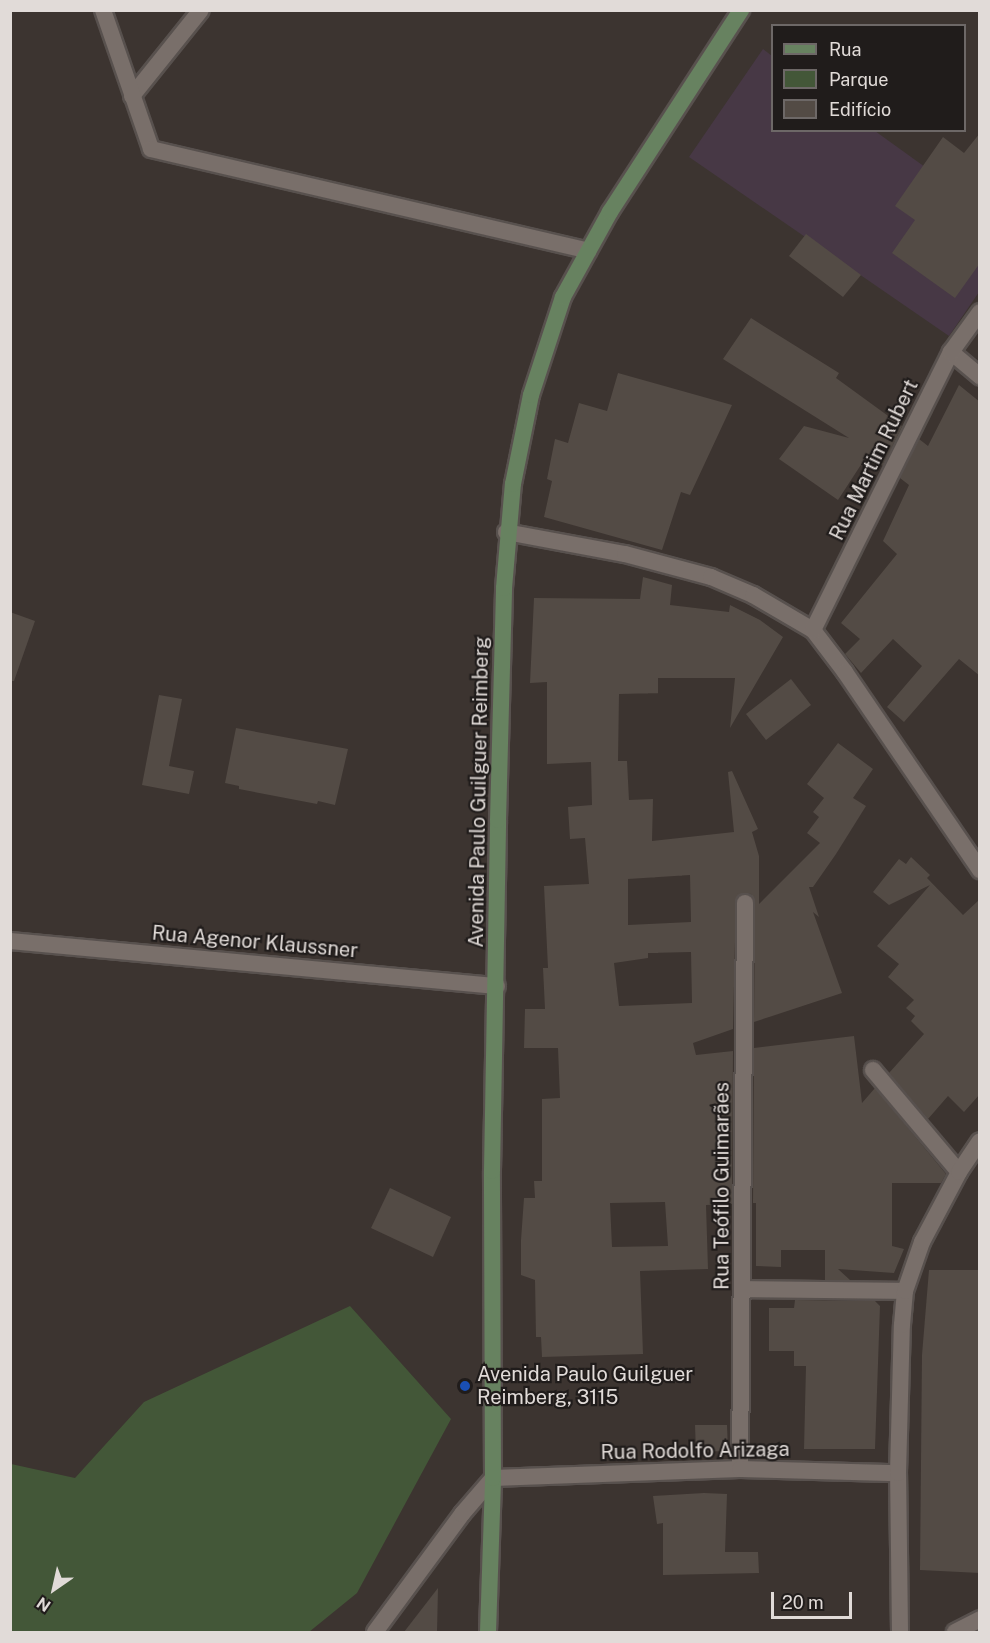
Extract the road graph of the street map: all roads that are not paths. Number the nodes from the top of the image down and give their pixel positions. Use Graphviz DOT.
graph roads {
  1 [pos="103,10"];
  2 [pos="201,10"];
  3 [pos="741,10"];
  4 [pos="132,96"];
  5 [pos="588,251"];
  6 [pos="980,312"];
  7 [pos="951,352"];
  8 [pos="980,376"];
  9 [pos="507,532"];
  10 [pos="813,630"];
  11 [pos="980,870"];
  12 [pos="745,903"];
  13 [pos="10,941"];
  14 [pos="497,986"];
  15 [pos="873,1070"];
  16 [pos="980,1141"];
  17 [pos="959,1172"];
  18 [pos="742,1289"];
  19 [pos="905,1291"];
  20 [pos="740,1469"];
  21 [pos="898,1473"];
  22 [pos="493,1478"];
  23 [pos="980,1619"];
  24 [pos="375,1632"];
  25 [pos="488,1632"];
  26 [pos="900,1632"];
  27 [pos="955,1632"];
  1 -- 4 [label="street"];
  2 -- 4 [label="street"];
  3 -- 5 [label="main road, Avenida Paulo Guilguer Reimberg"];
  4 -- 5 [label="street"];
  5 -- 9 [label="main road, Avenida Paulo Guilguer Reimberg"];
  6 -- 7 [label="street, Rua Martim Rubert"];
  7 -- 8 [label="street"];
  7 -- 10 [label="street, Rua Martim Rubert"];
  9 -- 10 [label="street"];
  9 -- 14 [label="main road, Avenida Paulo Guilguer Reimberg"];
  10 -- 11 [label="street"];
  12 -- 18 [label="street, Rua Teófilo Guimarães"];
  13 -- 14 [label="street, Rua Agenor Klaussner"];
  14 -- 22 [label="main road, Avenida Paulo Guilguer Reimberg"];
  15 -- 17 [label="street"];
  16 -- 17 [label="street"];
  17 -- 19 [label="street"];
  18 -- 19 [label="street"];
  18 -- 20 [label="street, Rua Teófilo Guimarães"];
  19 -- 21 [label="street"];
  20 -- 21 [label="street, Rua Rodolfo Arizaga"];
  20 -- 22 [label="street, Rua Rodolfo Arizaga"];
  21 -- 26 [label="street"];
  22 -- 24 [label="street"];
  22 -- 25 [label="main road, Avenida Paulo Guilguer Reimberg"];
  23 -- 27 [label="street"];
}
